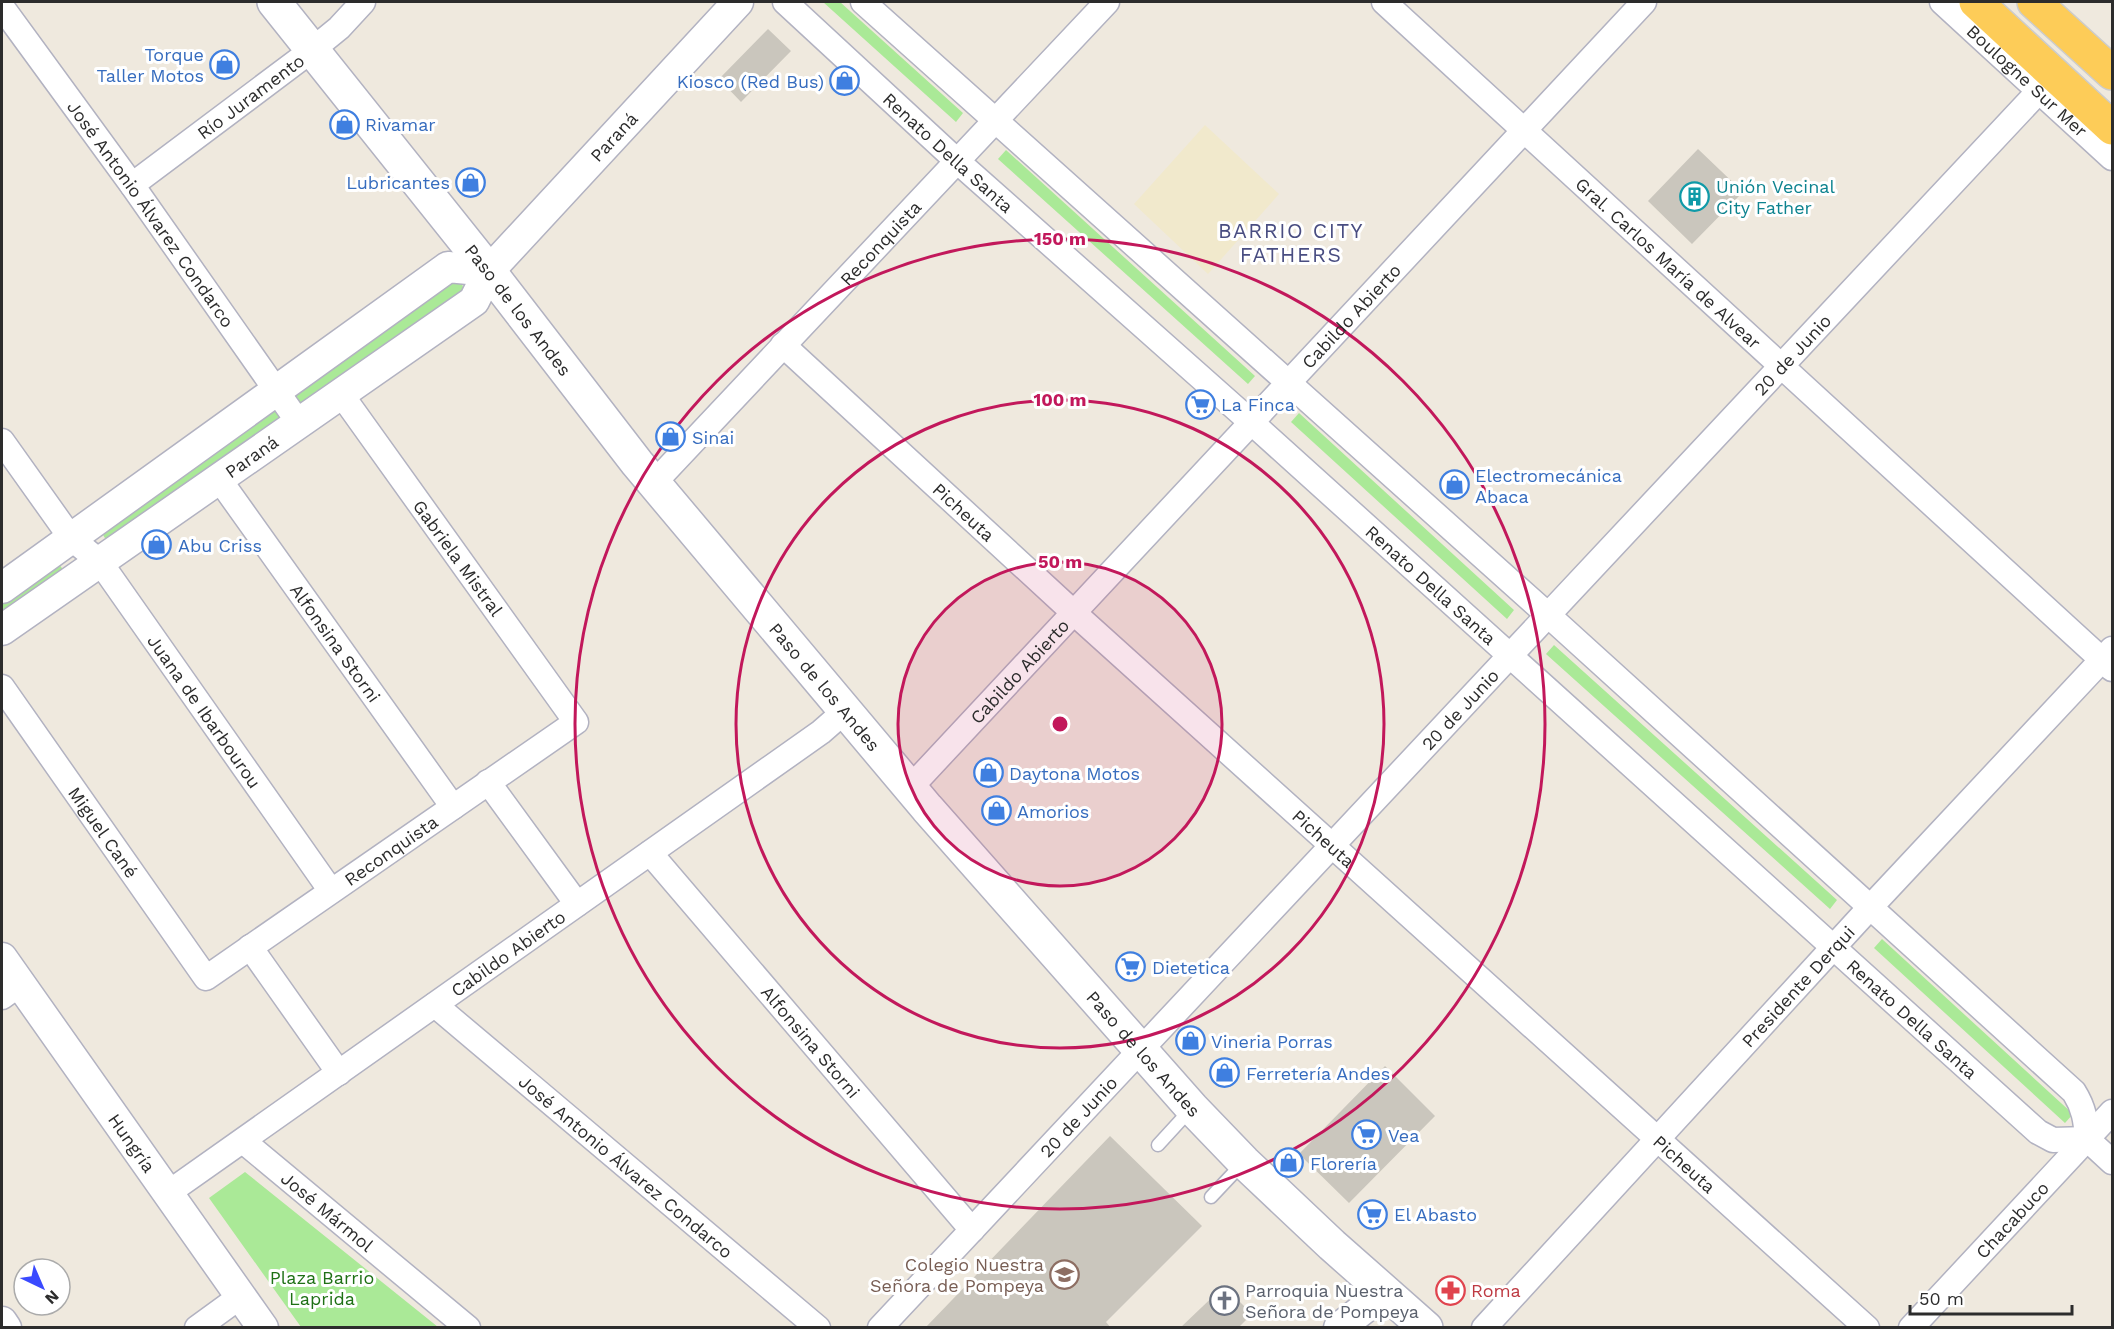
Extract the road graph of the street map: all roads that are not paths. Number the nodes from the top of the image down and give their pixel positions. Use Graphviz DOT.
graph roads {
  1 [pos="274,2"];
  2 [pos="363,2"];
  3 [pos="738,2"];
  4 [pos="786,2"];
  5 [pos="863,2"];
  6 [pos="1107,2"];
  7 [pos="1384,2"];
  8 [pos="1644,2"];
  9 [pos="1942,2"];
  10 [pos="1976,2"];
  11 [pos="2034,2"];
  12 [pos="2,7"];
  13 [pos="312,50"];
  14 [pos="2112,73"];
  15 [pos="2039,91"];
  16 [pos="996,119"];
  17 [pos="2112,128"];
  18 [pos="1525,129"];
  19 [pos="2112,158"];
  20 [pos="957,161"];
  21 [pos="132,185"];
  22 [pos="489,272"];
  23 [pos="783,345"];
  24 [pos="1782,365"];
  25 [pos="1288,383"];
  26 [pos="277,390"];
  27 [pos="340,394"];
  28 [pos="1251,422"];
  29 [pos="299,423"];
  30 [pos="2,441"];
  31 [pos="219,479"];
  32 [pos="654,483"];
  33 [pos="71,538"];
  34 [pos="100,562"];
  35 [pos="2,588"];
  36 [pos="1073,612"];
  37 [pos="1548,615"];
  38 [pos="2,630"];
  39 [pos="1510,656"];
  40 [pos="2109,660"];
  41 [pos="2,687"];
  42 [pos="845,711"];
  43 [pos="576,722"];
  44 [pos="488,782"];
  45 [pos="910,788"];
  46 [pos="453,807"];
  47 [pos="1333,844"];
  48 [pos="650,853"];
  49 [pos="331,891"];
  50 [pos="577,904"];
  51 [pos="1870,907"];
  52 [pos="250,947"];
  53 [pos="1834,948"];
  54 [pos="2,958"];
  55 [pos="206,978"];
  56 [pos="11,991"];
  57 [pos="435,1005"];
  58 [pos="1140,1050"];
  59 [pos="339,1073"];
  60 [pos="1192,1108"];
  61 [pos="2112,1112"];
  62 [pos="1658,1139"];
  63 [pos="2087,1139"];
  64 [pos="243,1140"];
  65 [pos="1158,1145"];
  66 [pos="1244,1162"];
  67 [pos="2112,1162"];
  68 [pos="168,1193"];
  69 [pos="1211,1197"];
  70 [pos="972,1230"];
  71 [pos="1385,1292"];
  72 [pos="241,1296"];
  73 [pos="2,1322"];
  74 [pos="6,1328"];
  75 [pos="197,1328"];
  76 [pos="263,1328"];
  77 [pos="468,1328"];
  78 [pos="818,1328"];
  79 [pos="880,1328"];
  80 [pos="1339,1328"];
  81 [pos="1426,1328"];
  82 [pos="1484,1328"];
  83 [pos="1867,1328"];
  84 [pos="1911,1328"];
  1 -- 13 [label="main road, Paso de los Andes"];
  2 -- 13 [label="street, Río Juramento"];
  3 -- 22 [label="street, Paraná"];
  4 -- 20 [label="street, Renato Della Santa"];
  5 -- 16 [label="street"];
  6 -- 16 [label="street, Reconquista"];
  7 -- 18 [label="street, Gral. Carlos María de Alvear"];
  8 -- 18 [label="street, Cabildo Abierto"];
  9 -- 15 [label="street, Boulogne Sur Mer"];
  10 -- 17 [label="highway"];
  11 -- 14 [label="highway"];
  12 -- 21 [label="street, José Antonio Álvarez Condarco"];
  13 -- 21 [label="street, Río Juramento"];
  13 -- 22 [label="main road, Paso de los Andes"];
  15 -- 19 [label="street, Boulogne Sur Mer"];
  15 -- 24 [label="street, 20 de Junio"];
  16 -- 20 [label="street, Reconquista"];
  16 -- 25 [label="street"];
  18 -- 24 [label="street, Gral. Carlos María de Alvear"];
  18 -- 25 [label="street, Cabildo Abierto"];
  20 -- 23 [label="street, Reconquista"];
  20 -- 28 [label="street, Renato Della Santa"];
  21 -- 26 [label="street, José Antonio Álvarez Condarco"];
  22 -- 26 [label="street"];
  22 -- 27 [label="street, Paraná"];
  22 -- 32 [label="main road, Paso de los Andes"];
  23 -- 32 [label="street, Reconquista"];
  23 -- 36 [label="street, Picheuta"];
  24 -- 37 [label="street, 20 de Junio"];
  24 -- 40 [label="street, Gral. Carlos María de Alvear"];
  25 -- 28 [label="street, Cabildo Abierto"];
  25 -- 37 [label="street"];
  26 -- 29 [label="street, José Antonio Álvarez Condarco"];
  26 -- 33 [label="street"];
  27 -- 29 [label="street, Paraná"];
  27 -- 43 [label="street, Gabriela Mistral"];
  28 -- 36 [label="street, Cabildo Abierto"];
  28 -- 39 [label="street, Renato Della Santa"];
  29 -- 31 [label="street, Paraná"];
  30 -- 33 [label="street, Juana de Ibarbourou"];
  31 -- 34 [label="street, Paraná"];
  31 -- 46 [label="street, Alfonsina Storni"];
  32 -- 42 [label="main road, Paso de los Andes"];
  33 -- 34 [label="street, Juana de Ibarbourou"];
  33 -- 35 [label="street"];
  34 -- 38 [label="street, Paraná"];
  34 -- 49 [label="street, Juana de Ibarbourou"];
  36 -- 45 [label="street, Cabildo Abierto"];
  36 -- 47 [label="street, Picheuta"];
  37 -- 39 [label="street, 20 de Junio"];
  37 -- 51 [label="street"];
  39 -- 47 [label="street, 20 de Junio"];
  39 -- 53 [label="street, Renato Della Santa"];
  40 -- 51 [label="street, Presidente Derqui"];
  41 -- 55 [label="street, Miguel Cané"];
  42 -- 45 [label="main road, Paso de los Andes"];
  42 -- 48 [label="street, Cabildo Abierto"];
  43 -- 44 [label="street, Reconquista"];
  44 -- 46 [label="street, Reconquista"];
  44 -- 50 [label="street"];
  45 -- 58 [label="main road, Paso de los Andes"];
  46 -- 49 [label="street, Reconquista"];
  47 -- 58 [label="street, 20 de Junio"];
  47 -- 62 [label="street, Picheuta"];
  48 -- 50 [label="street, Cabildo Abierto"];
  48 -- 70 [label="street, Alfonsina Storni"];
  49 -- 52 [label="street, Reconquista"];
  50 -- 57 [label="street, Cabildo Abierto"];
  51 -- 53 [label="street, Presidente Derqui"];
  51 -- 63 [label="street"];
  52 -- 55 [label="street, Reconquista"];
  52 -- 59 [label="street"];
  53 -- 62 [label="street, Presidente Derqui"];
  53 -- 63 [label="street, Renato Della Santa"];
  54 -- 56 [label="street, Hungría"];
  56 -- 68 [label="street, Hungría"];
  57 -- 59 [label="street, Cabildo Abierto"];
  57 -- 78 [label="street, José Antonio Álvarez Condarco"];
  58 -- 60 [label="main road, Paso de los Andes"];
  58 -- 70 [label="street, 20 de Junio"];
  59 -- 64 [label="street, Cabildo Abierto"];
  60 -- 65 [label="lane"];
  60 -- 66 [label="main road, Paso de los Andes"];
  61 -- 63 [label="street, Chacabuco"];
  62 -- 82 [label="street, Presidente Derqui"];
  62 -- 83 [label="street, Picheuta"];
  63 -- 67 [label="street"];
  63 -- 84 [label="street, Chacabuco"];
  64 -- 68 [label="street, Cabildo Abierto"];
  64 -- 77 [label="street, José Mármol"];
  66 -- 69 [label="lane"];
  66 -- 71 [label="main road, Paso de los Andes"];
  68 -- 72 [label="street, Hungría"];
  70 -- 79 [label="street, 20 de Junio"];
  71 -- 80 [label="street"];
  71 -- 81 [label="main road, Paso de los Andes"];
  72 -- 75 [label="street"];
  72 -- 76 [label="street, Hungría"];
  73 -- 74 [label="street"];
}
